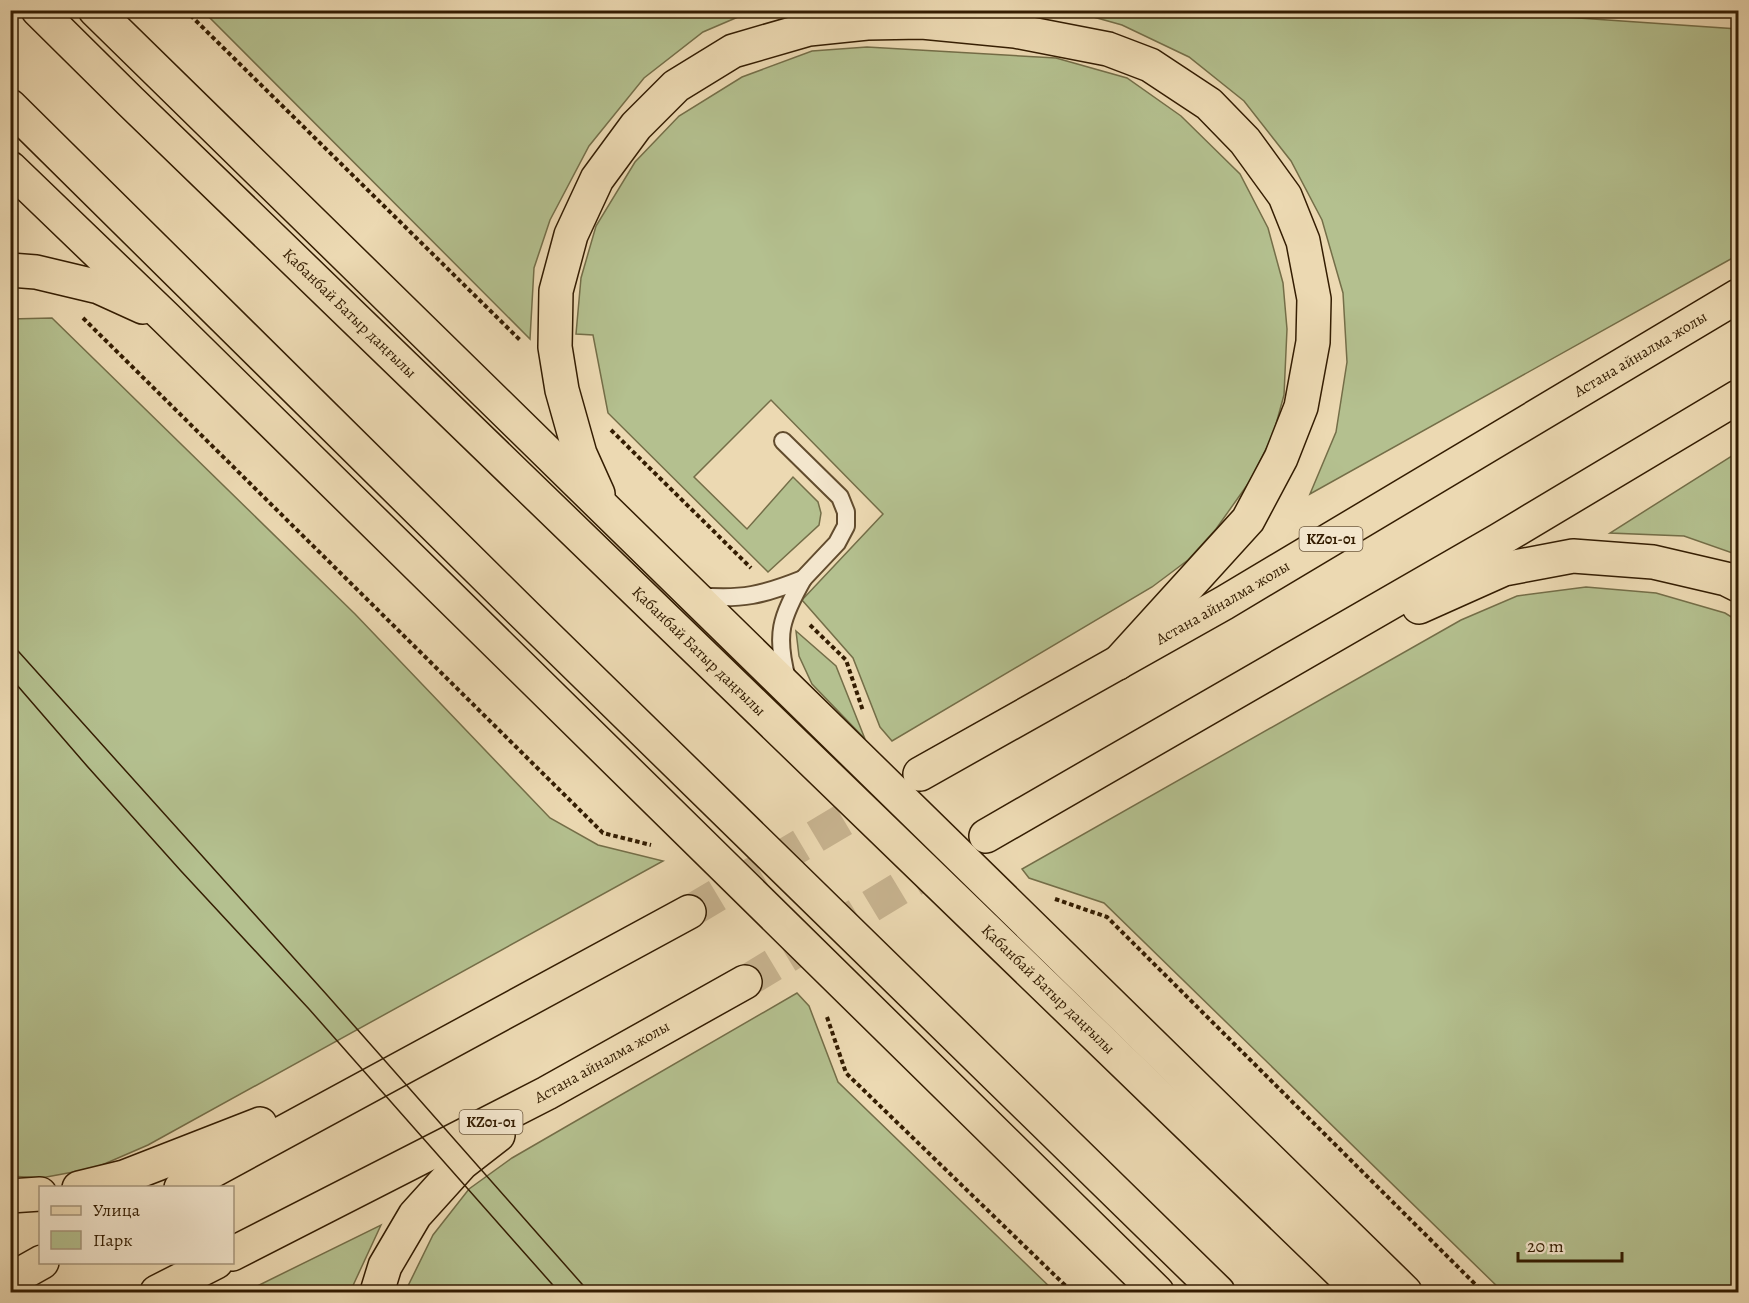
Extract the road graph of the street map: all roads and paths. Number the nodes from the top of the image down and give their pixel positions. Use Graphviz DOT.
graph roads {
  1 [pos="38,10"];
  2 [pos="95,10"];
  3 [pos="185,10"];
  4 [pos="10,106"];
  5 [pos="10,168"];
  6 [pos="10,270"];
  7 [pos="1738,296"];
  8 [pos="74,310"];
  9 [pos="165,317"];
  10 [pos="555,347"];
  11 [pos="1738,397"];
  12 [pos="607,427"];
  13 [pos="783,441"];
  14 [pos="605,509"];
  15 [pos="803,579"];
  16 [pos="1738,585"];
  17 [pos="774,591"];
  18 [pos="693,595"];
  19 [pos="789,604"];
  20 [pos="1118,663"];
  21 [pos="1267,674"];
  22 [pos="791,691"];
  23 [pos="864,714"];
  24 [pos="920,774"];
  25 [pos="986,836"];
  26 [pos="656,846"];
  27 [pos="1054,899"];
  28 [pos="689,912"];
  29 [pos="745,982"];
  30 [pos="825,1011"];
  31 [pos="580,1075"];
  32 [pos="385,1077"];
  33 [pos="87,1186"];
  34 [pos="185,1186"];
  35 [pos="39,1194"];
  36 [pos="10,1196"];
  37 [pos="234,1253"];
  38 [pos="40,1264"];
  39 [pos="214,1264"];
  40 [pos="10,1280"];
  41 [pos="157,1293"];
  42 [pos="377,1293"];
  43 [pos="1072,1293"];
  44 [pos="1157,1293"];
  45 [pos="1218,1293"];
  46 [pos="1361,1293"];
  47 [pos="1405,1293"];
  48 [pos="1484,1293"];
  1 -- 46 [label="main road, Қабанбай Батыр даңғылы"];
  2 -- 14 [label="main road"];
  3 -- 10 [label="path"];
  4 -- 45 [label="main road"];
  5 -- 9 [label="main road"];
  6 -- 9 [label="main road"];
  7 -- 20 [label="main road, Астана айналма жолы / KZ01-01"];
  8 -- 26 [label="path"];
  9 -- 44 [label="main road"];
  10 -- 14 [label="main road"];
  10 -- 20 [label="main road"];
  11 -- 21 [label="main road"];
  12 -- 17 [label="path"];
  13 -- 15 [label="lane"];
  14 -- 18 [label="main road"];
  15 -- 17 [label="lane"];
  15 -- 19 [label="lane"];
  16 -- 21 [label="main road"];
  17 -- 18 [label="lane"];
  18 -- 22 [label="main road"];
  19 -- 22 [label="lane"];
  19 -- 23 [label="path"];
  20 -- 24 [label="main road, Астана айналма жолы / KZ01-01"];
  21 -- 25 [label="main road"];
  22 -- 47 [label="main road"];
  27 -- 48 [label="path"];
  28 -- 32 [label="main road"];
  29 -- 31 [label="main road, Астана айналма жолы / KZ01-01"];
  30 -- 43 [label="path"];
  31 -- 37 [label="main road, Астана айналма жолы / KZ01-01"];
  31 -- 42 [label="main road"];
  32 -- 33 [label="main road"];
  32 -- 34 [label="main road"];
  35 -- 36 [label="main road"];
  38 -- 40 [label="main road"];
  39 -- 41 [label="main road"];
}
